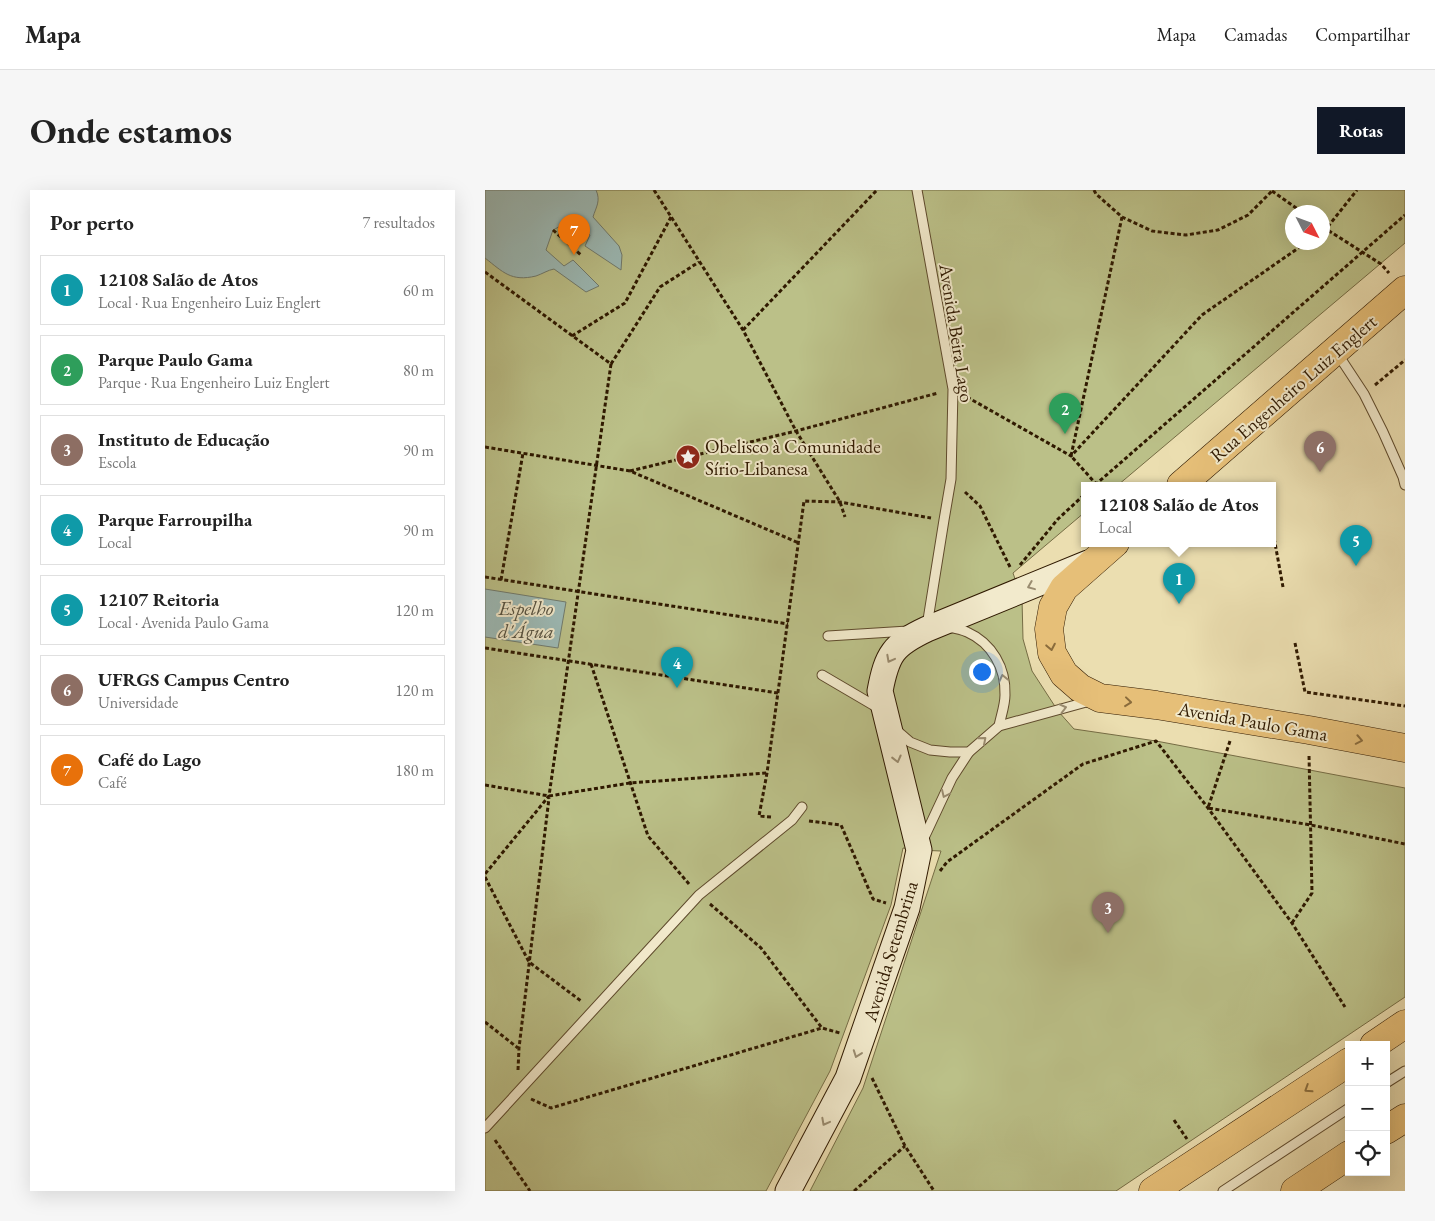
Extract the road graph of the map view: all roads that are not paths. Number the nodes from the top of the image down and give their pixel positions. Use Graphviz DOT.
graph roads {
  1 [pos="917,190"];
  2 [pos="1405,290"];
  3 [pos="1335,350"];
  4 [pos="1184,482"];
  5 [pos="1405,485"];
  6 [pos="1110,547"];
  7 [pos="1092,562"];
  8 [pos="927,629"];
  9 [pos="828,636"];
  10 [pos="822,675"];
  11 [pos="1100,698"];
  12 [pos="885,712"];
  13 [pos="999,726"];
  14 [pos="1402,745"];
  15 [pos="969,752"];
  16 [pos="802,807"];
  17 [pos="919,850"];
  18 [pos="1405,1024"];
  19 [pos="1380,1041"];
  20 [pos="1345,1065"];
  21 [pos="1405,1071"];
  22 [pos="1390,1081"];
  23 [pos="1345,1111"];
  24 [pos="1405,1118"];
  25 [pos="485,1127"];
  26 [pos="1390,1127"];
  27 [pos="1345,1158"];
  28 [pos="788,1191"];
  29 [pos="1153,1191"];
  30 [pos="1223,1191"];
  31 [pos="1295,1191"];
  1 -- 8 [label="lane, Avenida Beira Lago"];
  2 -- 3 [label="main road, Rua Engenheiro Luiz Englert"];
  3 -- 4 [label="main road, Rua Engenheiro Luiz Englert"];
  3 -- 5 [label="lane"];
  6 -- 7 [label="main road"];
  7 -- 8 [label="street, Avenida Setembrina, one-way"];
  7 -- 11 [label="main road, Avenida Paulo Gama, one-way"];
  8 -- 9 [label="lane"];
  8 -- 12 [label="street, Avenida Setembrina, one-way"];
  13 -- 8 [label="lane, Avenida Setembrina, one-way"];
  10 -- 12 [label="lane"];
  13 -- 11 [label="lane, Avenida Paulo Gama, one-way"];
  11 -- 14 [label="main road, Avenida Paulo Gama, one-way"];
  12 -- 15 [label="lane"];
  12 -- 17 [label="street, Avenida Setembrina, one-way"];
  15 -- 13 [label="lane, Avenida Paulo Gama, one-way"];
  15 -- 17 [label="lane, Avenida Paulo Gama, one-way"];
  16 -- 25 [label="lane"];
  17 -- 28 [label="street, Avenida Setembrina, one-way"];
  18 -- 19 [label="main road"];
  20 -- 29 [label="main road, one-way"];
  21 -- 22 [label="lane"];
  23 -- 30 [label="lane"];
  24 -- 26 [label="main road"];
  27 -- 31 [label="main road"];
}
